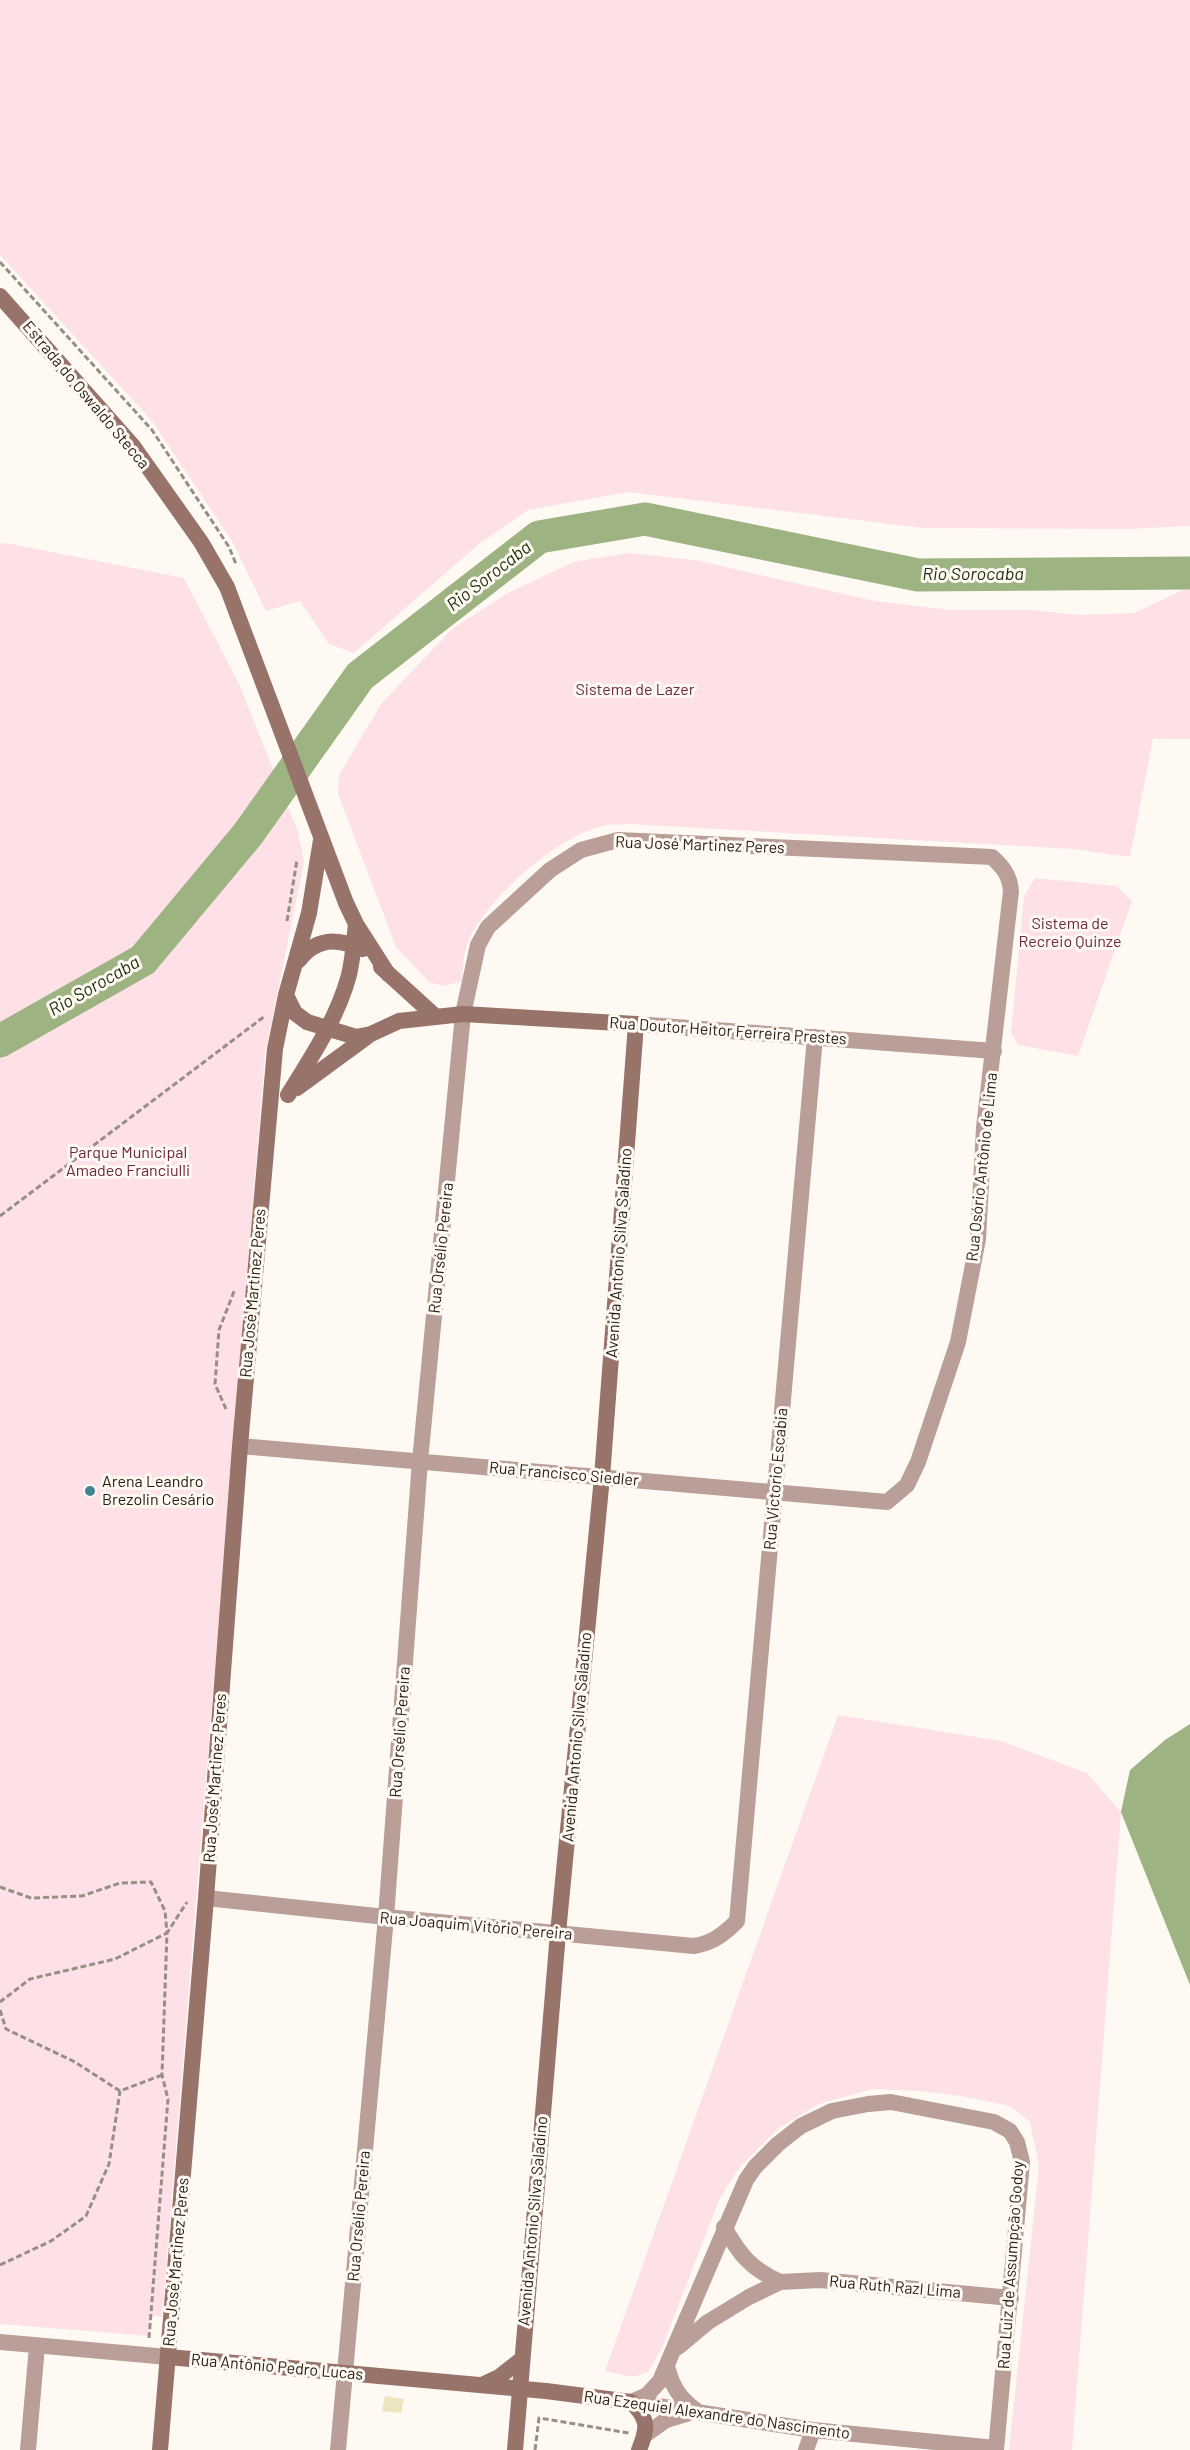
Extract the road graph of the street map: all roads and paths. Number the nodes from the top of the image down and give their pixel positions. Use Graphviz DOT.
graph roads {
  1 [pos="0,296"];
  2 [pos="319,834"];
  3 [pos="992,857"];
  4 [pos="297,860"];
  5 [pos="356,924"];
  6 [pos="286,926"];
  7 [pos="354,945"];
  8 [pos="296,963"];
  9 [pos="388,974"];
  10 [pos="286,995"];
  11 [pos="463,1014"];
  12 [pos="435,1017"];
  13 [pos="636,1024"];
  14 [pos="263,1025"];
  15 [pos="328,1030"];
  16 [pos="371,1034"];
  17 [pos="815,1037"];
  18 [pos="994,1052"];
  19 [pos="288,1095"];
  20 [pos="269,1106"];
  21 [pos="0,1216"];
  22 [pos="236,1288"];
  23 [pos="229,1418"];
  24 [pos="240,1446"];
  25 [pos="420,1461"];
  26 [pos="602,1478"];
  27 [pos="775,1493"];
  28 [pos="887,1502"];
  29 [pos="0,1887"];
  30 [pos="206,1898"];
  31 [pos="188,1902"];
  32 [pos="386,1917"];
  33 [pos="737,1921"];
  34 [pos="168,1933"];
  35 [pos="558,1933"];
  36 [pos="0,2002"];
  37 [pos="0,2010"];
  38 [pos="162,2075"];
  39 [pos="120,2091"];
  40 [pos="724,2227"];
  41 [pos="0,2265"];
  42 [pos="780,2282"];
  43 [pos="1011,2298"];
  44 [pos="0,2342"];
  45 [pos="37,2346"];
  46 [pos="147,2355"];
  47 [pos="168,2357"];
  48 [pos="522,2359"];
  49 [pos="670,2359"];
  50 [pos="345,2374"];
  51 [pos="481,2386"];
  52 [pos="519,2389"];
  53 [pos="546,2391"];
  54 [pos="631,2402"];
  55 [pos="697,2411"];
  56 [pos="517,2414"];
  57 [pos="813,2430"];
  58 [pos="642,2442"];
  59 [pos="996,2449"];
  60 [pos="28,2450"];
  61 [pos="160,2450"];
  62 [pos="338,2450"];
  63 [pos="515,2450"];
  64 [pos="535,2450"];
  65 [pos="806,2450"];
  1 -- 2 [label="main road, Estrada do Oswaldo Stecca"];
  2 -- 5 [label="main road"];
  2 -- 8 [label="main road, Rua José Martinez Peres"];
  3 -- 11 [label="street, Rua José Martinez Peres"];
  3 -- 18 [label="street, Rua Osório Antônio de Lima"];
  4 -- 6 [label="path"];
  5 -- 7 [label="main road"];
  5 -- 9 [label="main road"];
  7 -- 8 [label="main road"];
  7 -- 9 [label="main road"];
  7 -- 15 [label="main road"];
  8 -- 10 [label="main road, Rua José Martinez Peres"];
  9 -- 12 [label="main road"];
  10 -- 15 [label="main road"];
  10 -- 20 [label="main road, Rua José Martinez Peres"];
  11 -- 12 [label="main road"];
  11 -- 13 [label="main road, Rua Doutor Heitor Ferreira Prestes"];
  11 -- 25 [label="street, Rua Orsélio Pereira"];
  12 -- 16 [label="main road"];
  13 -- 17 [label="street, Rua Doutor Heitor Ferreira Prestes"];
  13 -- 26 [label="main road, Avenida Antonio Silva Saladino"];
  14 -- 21 [label="path"];
  15 -- 16 [label="main road"];
  15 -- 19 [label="main road"];
  16 -- 19 [label="main road"];
  17 -- 18 [label="street, Rua Doutor Heitor Ferreira Prestes"];
  17 -- 27 [label="street, Rua Victorio Escabia"];
  18 -- 28 [label="street, Rua Osório Antônio de Lima"];
  19 -- 20 [label="main road"];
  20 -- 24 [label="main road, Rua José Martinez Peres"];
  22 -- 23 [label="path"];
  24 -- 25 [label="street, Rua Francisco Siedler"];
  24 -- 30 [label="main road, Rua José Martinez Peres"];
  25 -- 26 [label="street, Rua Francisco Siedler"];
  25 -- 32 [label="street, Rua Orsélio Pereira"];
  26 -- 27 [label="street, Rua Francisco Siedler"];
  26 -- 35 [label="main road, Avenida Antonio Silva Saladino"];
  27 -- 28 [label="street, Rua Francisco Siedler"];
  27 -- 33 [label="street, Rua Victorio Escabia"];
  29 -- 34 [label="path"];
  30 -- 32 [label="street, Rua Joaquim Vitório Pereira"];
  30 -- 47 [label="main road, Rua José Martinez Peres"];
  31 -- 34 [label="path"];
  32 -- 35 [label="street, Rua Joaquim Vitório Pereira"];
  32 -- 50 [label="street, Rua Orsélio Pereira"];
  33 -- 35 [label="street, Rua Joaquim Vitório Pereira"];
  34 -- 36 [label="path"];
  34 -- 38 [label="path"];
  35 -- 48 [label="main road, Avenida Antonio Silva Saladino"];
  37 -- 39 [label="path"];
  38 -- 39 [label="path"];
  38 -- 46 [label="path"];
  39 -- 41 [label="path"];
  40 -- 42 [label="street"];
  40 -- 43 [label="street, Rua Luiz de Assumpção Godoy"];
  40 -- 49 [label="street, Rua Luiz de Assumpção Godoy"];
  42 -- 43 [label="street, Rua Ruth Razl Lima"];
  42 -- 49 [label="street, Rua Ruth Razl Lima"];
  43 -- 59 [label="street, Rua Luiz de Assumpção Godoy"];
  44 -- 45 [label="street, Rua Antônio Pedro Lucas"];
  45 -- 46 [label="street, Rua Antônio Pedro Lucas"];
  45 -- 60 [label="street"];
  46 -- 47 [label="street, Rua Antônio Pedro Lucas"];
  47 -- 50 [label="main road, Rua Antônio Pedro Lucas"];
  47 -- 61 [label="main road, Rua José Martinez Peres"];
  48 -- 51 [label="main road"];
  48 -- 52 [label="main road, Avenida Antonio Silva Saladino"];
  49 -- 54 [label="street"];
  49 -- 55 [label="street"];
  50 -- 51 [label="main road, Rua Antônio Pedro Lucas"];
  50 -- 62 [label="street, Rua Orsélio Pereira"];
  51 -- 52 [label="main road, Rua Antônio Pedro Lucas"];
  52 -- 53 [label="main road, Rua Ezequiel Alexandre do Nascimento"];
  52 -- 56 [label="main road, Avenida Antonio Silva Saladino"];
  53 -- 54 [label="main road, Rua Ezequiel Alexandre do Nascimento"];
  53 -- 56 [label="main road"];
  54 -- 55 [label="street, Rua Ezequiel Alexandre do Nascimento"];
  54 -- 58 [label="main road"];
  55 -- 57 [label="street, Rua Ezequiel Alexandre do Nascimento"];
  55 -- 58 [label="street"];
  56 -- 63 [label="main road, Avenida Antonio Silva Saladino"];
  57 -- 59 [label="street, Rua Ezequiel Alexandre do Nascimento"];
  57 -- 65 [label="street"];
  58 -- 64 [label="path"];
}
